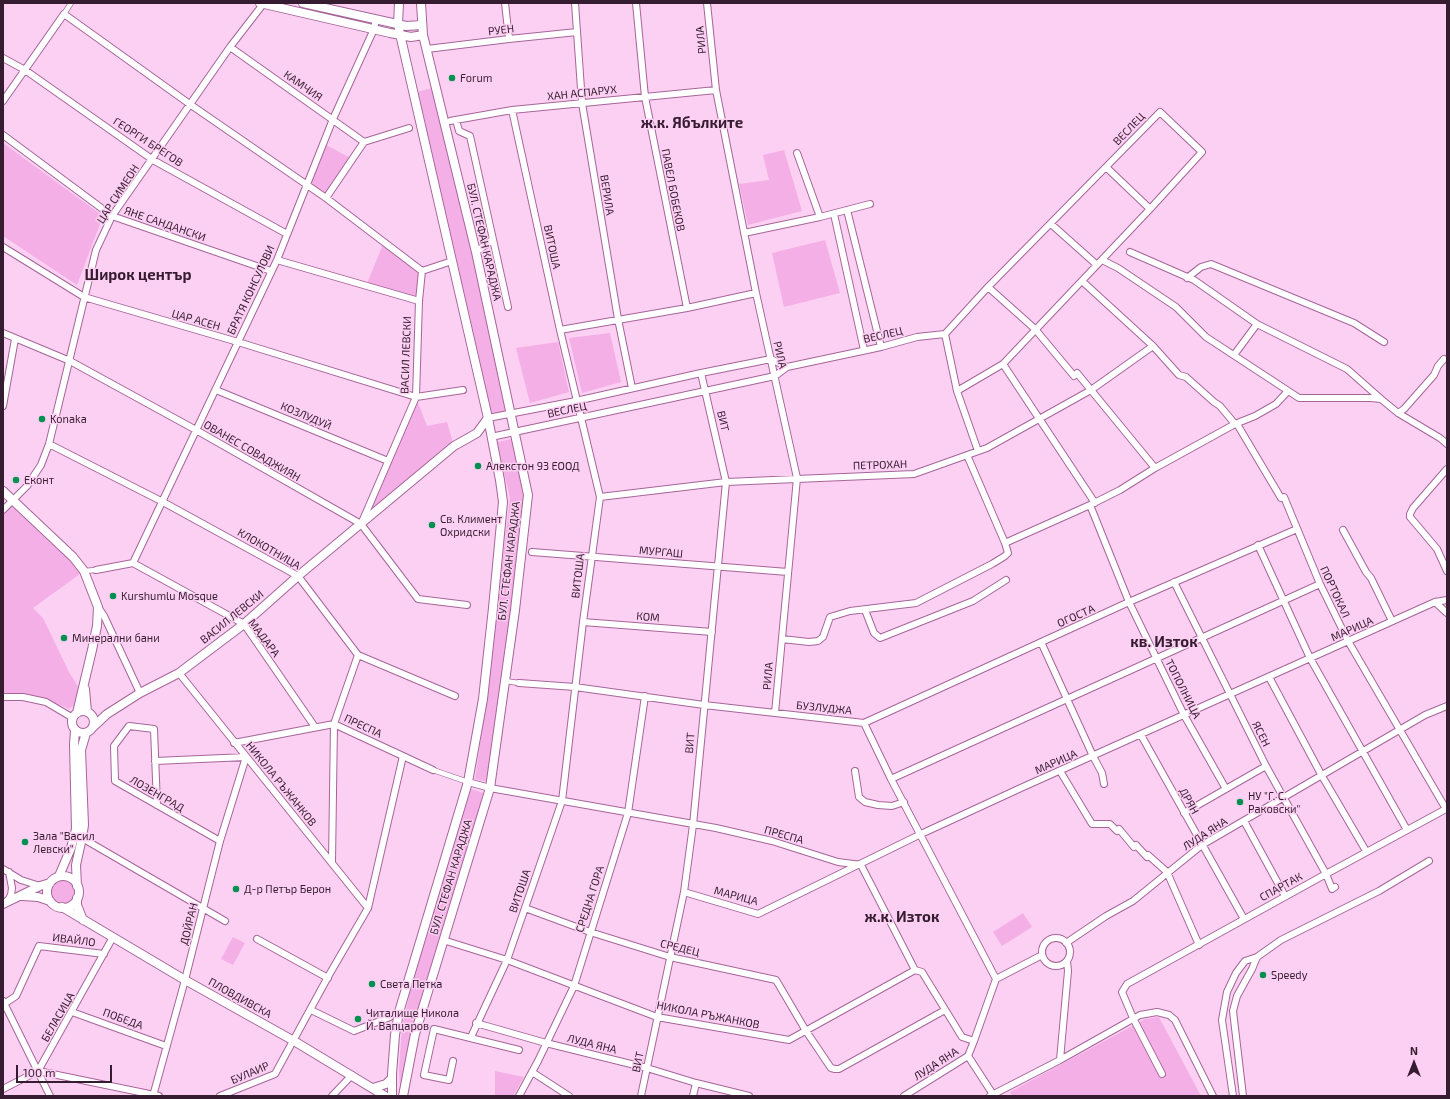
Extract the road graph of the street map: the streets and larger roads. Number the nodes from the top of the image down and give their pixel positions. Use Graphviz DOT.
graph roads {
  1 [pos="71,3"];
  2 [pos="263,3"];
  3 [pos="303,3"];
  4 [pos="399,3"];
  5 [pos="421,3"];
  6 [pos="506,3"];
  7 [pos="575,3"];
  8 [pos="636,3"];
  9 [pos="707,3"];
  10 [pos="64,14"];
  11 [pos="376,19"];
  12 [pos="398,24"];
  13 [pos="422,25"];
  14 [pos="374,29"];
  15 [pos="577,32"];
  16 [pos="400,34"];
  17 [pos="423,35"];
  18 [pos="509,38"];
  19 [pos="230,47"];
  20 [pos="427,49"];
  21 [pos="3,58"];
  22 [pos="25,70"];
  23 [pos="716,90"];
  24 [pos="645,97"];
  25 [pos="3,101"];
  26 [pos="582,103"];
  27 [pos="191,105"];
  28 [pos="512,110"];
  29 [pos="333,119"];
  30 [pos="409,128"];
  31 [pos="3,135"];
  32 [pos="364,142"];
  33 [pos="796,153"];
  34 [pos="153,160"];
  35 [pos="1106,167"];
  36 [pos="306,185"];
  37 [pos="326,198"];
  38 [pos="870,204"];
  39 [pos="1150,209"];
  40 [pos="847,210"];
  41 [pos="834,214"];
  42 [pos="112,216"];
  43 [pos="820,217"];
  44 [pos="1051,224"];
  45 [pos="744,233"];
  46 [pos="287,234"];
  47 [pos="492,240"];
  48 [pos="3,247"];
  49 [pos="476,252"];
  50 [pos="1130,252"];
  51 [pos="277,260"];
  52 [pos="1102,260"];
  53 [pos="452,261"];
  54 [pos="1097,265"];
  55 [pos="271,271"];
  56 [pos="422,271"];
  57 [pos="1188,278"];
  58 [pos="1082,281"];
  59 [pos="988,287"];
  60 [pos="756,293"];
  61 [pos="84,297"];
  62 [pos="419,301"];
  63 [pos="508,308"];
  64 [pos="687,308"];
  65 [pos="618,319"];
  66 [pos="1257,324"];
  67 [pos="1035,329"];
  68 [pos="560,330"];
  69 [pos="3,334"];
  70 [pos="945,334"];
  71 [pos="15,339"];
  72 [pos="238,342"];
  73 [pos="1384,342"];
  74 [pos="1153,346"];
  75 [pos="881,347"];
  76 [pos="864,350"];
  77 [pos="1234,355"];
  78 [pos="1444,359"];
  79 [pos="771,360"];
  80 [pos="70,361"];
  81 [pos="1003,364"];
  82 [pos="787,367"];
  83 [pos="701,373"];
  84 [pos="775,376"];
  85 [pos="632,388"];
  86 [pos="216,390"];
  87 [pos="463,390"];
  88 [pos="1091,390"];
  89 [pos="706,391"];
  90 [pos="957,391"];
  91 [pos="1288,391"];
  92 [pos="416,397"];
  93 [pos="1381,399"];
  94 [pos="576,401"];
  95 [pos="3,406"];
  96 [pos="1398,413"];
  97 [pos="510,414"];
  98 [pos="488,418"];
  99 [pos="580,418"];
  100 [pos="1038,419"];
  101 [pos="1236,424"];
  102 [pos="196,430"];
  103 [pos="514,432"];
  104 [pos="477,433"];
  105 [pos="492,437"];
  106 [pos="49,444"];
  107 [pos="1447,444"];
  108 [pos="978,451"];
  109 [pos="967,455"];
  110 [pos="388,462"];
  111 [pos="1155,468"];
  112 [pos="1447,469"];
  113 [pos="797,478"];
  114 [pos="726,482"];
  115 [pos="3,491"];
  116 [pos="600,497"];
  117 [pos="13,500"];
  118 [pos="163,502"];
  119 [pos="1093,504"];
  120 [pos="4,508"];
  121 [pos="361,524"];
  122 [pos="1296,529"];
  123 [pos="1343,530"];
  124 [pos="1005,543"];
  125 [pos="1258,545"];
  126 [pos="532,552"];
  127 [pos="591,556"];
  128 [pos="133,563"];
  129 [pos="719,567"];
  130 [pos="96,570"];
  131 [pos="84,571"];
  132 [pos="1447,571"];
  133 [pos="788,572"];
  134 [pos="298,576"];
  135 [pos="1006,580"];
  136 [pos="1174,582"];
  137 [pos="1320,584"];
  138 [pos="1447,600"];
  139 [pos="1284,601"];
  140 [pos="1129,602"];
  141 [pos="1435,602"];
  142 [pos="467,605"];
  143 [pos="98,607"];
  144 [pos="865,610"];
  145 [pos="1447,612"];
  146 [pos="1392,621"];
  147 [pos="583,622"];
  148 [pos="244,624"];
  149 [pos="712,632"];
  150 [pos="782,639"];
  151 [pos="1202,639"];
  152 [pos="1348,641"];
  153 [pos="1041,642"];
  154 [pos="358,655"];
  155 [pos="1310,658"];
  156 [pos="1156,659"];
  157 [pos="179,673"];
  158 [pos="1269,677"];
  159 [pos="506,681"];
  160 [pos="519,683"];
  161 [pos="84,686"];
  162 [pos="575,687"];
  163 [pos="140,693"];
  164 [pos="1230,695"];
  165 [pos="455,696"];
  166 [pos="645,696"];
  167 [pos="3,697"];
  168 [pos="1067,699"];
  169 [pos="704,704"];
  170 [pos="1447,706"];
  171 [pos="89,713"];
  172 [pos="775,713"];
  173 [pos="107,714"];
  174 [pos="75,715"];
  175 [pos="1184,715"];
  176 [pos="864,722"];
  177 [pos="334,724"];
  178 [pos="314,727"];
  179 [pos="1400,729"];
  180 [pos="75,730"];
  181 [pos="90,730"];
  182 [pos="1141,735"];
  183 [pos="234,743"];
  184 [pos="1363,752"];
  185 [pos="403,756"];
  186 [pos="1093,756"];
  187 [pos="246,757"];
  188 [pos="156,761"];
  189 [pos="1266,766"];
  190 [pos="433,770"];
  191 [pos="855,771"];
  192 [pos="1060,771"];
  193 [pos="1322,776"];
  194 [pos="891,779"];
  195 [pos="468,782"];
  196 [pos="1104,784"];
  197 [pos="490,788"];
  198 [pos="1226,789"];
  199 [pos="1283,799"];
  200 [pos="562,801"];
  201 [pos="904,802"];
  202 [pos="157,805"];
  203 [pos="1446,809"];
  204 [pos="628,813"];
  205 [pos="1184,813"];
  206 [pos="1244,821"];
  207 [pos="693,825"];
  208 [pos="1407,830"];
  209 [pos="921,834"];
  210 [pos="82,838"];
  211 [pos="220,841"];
  212 [pos="1202,845"];
  213 [pos="1366,851"];
  214 [pos="1429,861"];
  215 [pos="332,862"];
  216 [pos="861,865"];
  217 [pos="6,871"];
  218 [pos="1167,872"];
  219 [pos="1326,874"];
  220 [pos="59,876"];
  221 [pos="50,883"];
  222 [pos="40,886"];
  223 [pos="77,886"];
  224 [pos="1335,887"];
  225 [pos="684,892"];
  226 [pos="22,896"];
  227 [pos="1285,896"];
  228 [pos="77,898"];
  229 [pos="50,901"];
  230 [pos="5,903"];
  231 [pos="62,907"];
  232 [pos="368,908"];
  233 [pos="525,908"];
  234 [pos="203,909"];
  235 [pos="1244,919"];
  236 [pos="83,920"];
  237 [pos="225,922"];
  238 [pos="590,932"];
  239 [pos="113,937"];
  240 [pos="257,940"];
  241 [pos="443,940"];
  242 [pos="1066,943"];
  243 [pos="1199,945"];
  244 [pos="104,954"];
  245 [pos="1042,955"];
  246 [pos="1257,956"];
  247 [pos="670,958"];
  248 [pos="507,960"];
  249 [pos="1067,961"];
  250 [pos="915,970"];
  251 [pos="328,978"];
  252 [pos="996,979"];
  253 [pos="185,980"];
  254 [pos="574,986"];
  255 [pos="4,1003"];
  256 [pos="311,1010"];
  257 [pos="945,1010"];
  258 [pos="72,1012"];
  259 [pos="390,1016"];
  260 [pos="657,1016"];
  261 [pos="1133,1018"];
  262 [pos="476,1023"];
  263 [pos="806,1031"];
  264 [pos="471,1037"];
  265 [pos="294,1041"];
  266 [pos="974,1041"];
  267 [pos="546,1043"];
  268 [pos="166,1046"];
  269 [pos="519,1050"];
  270 [pos="968,1056"];
  271 [pos="1060,1060"];
  272 [pos="453,1061"];
  273 [pos="647,1068"];
  274 [pos="38,1071"];
  275 [pos="532,1072"];
  276 [pos="1162,1074"];
  277 [pos="352,1075"];
  278 [pos="391,1079"];
  279 [pos="696,1083"];
  280 [pos="373,1088"];
  281 [pos="3,1090"];
  282 [pos="993,1095"];
  283 [pos="50,1096"];
  284 [pos="155,1096"];
  285 [pos="220,1096"];
  286 [pos="332,1096"];
  287 [pos="385,1096"];
  288 [pos="392,1096"];
  289 [pos="404,1096"];
  290 [pos="519,1096"];
  291 [pos="569,1096"];
  292 [pos="641,1096"];
  293 [pos="693,1096"];
  294 [pos="749,1096"];
  295 [pos="904,1096"];
  296 [pos="1213,1096"];
  297 [pos="1233,1096"];
  298 [pos="1243,1096"];
  1 -- 10 [label="street"];
  2 -- 14 [label="street"];
  2 -- 19 [label="street, ЦАР СИМЕОН"];
  3 -- 11 [label="street"];
  4 -- 12 [label="street, БУЛ. СТЕФАН КАРАДЖА"];
  5 -- 13 [label="street, БУЛ. СТЕФАН КАРАДЖА"];
  6 -- 18 [label="street"];
  7 -- 15 [label="street, ВЕРИЛА"];
  8 -- 24 [label="street, ПАВЕЛ БОБЕКОВ"];
  9 -- 23 [label="street, РИЛА"];
  10 -- 22 [label="street"];
  10 -- 27 [label="street"];
  11 -- 12 [label="street"];
  11 -- 14 [label="street, БРАТЯ КОНСУЛОВИ"];
  12 -- 13 [label="street"];
  12 -- 16 [label="street, БУЛ. СТЕФАН КАРАДЖА"];
  13 -- 17 [label="street, БУЛ. СТЕФАН КАРАДЖА"];
  14 -- 16 [label="street"];
  14 -- 29 [label="street, БРАТЯ КОНСУЛОВИ"];
  15 -- 18 [label="street, РУЕН"];
  15 -- 26 [label="street, ВЕРИЛА"];
  16 -- 17 [label="street"];
  16 -- 53 [label="street, БУЛ. СТЕФАН КАРАДЖА"];
  17 -- 20 [label="street, БУЛ. СТЕФАН КАРАДЖА"];
  18 -- 20 [label="street, РУЕН"];
  19 -- 27 [label="street, ЦАР СИМЕОН"];
  19 -- 29 [label="street, КАМЧИЯ"];
  20 -- 49 [label="street, БУЛ. СТЕФАН КАРАДЖА"];
  21 -- 22 [label="street, ГЕОРГИ БРЕГОВ"];
  22 -- 25 [label="street"];
  22 -- 34 [label="street, ГЕОРГИ БРЕГОВ"];
  23 -- 24 [label="street, ХАН АСПАРУХ"];
  23 -- 45 [label="street, РИЛА"];
  24 -- 26 [label="street, ХАН АСПАРУХ"];
  24 -- 64 [label="street, ПАВЕЛ БОБЕКОВ"];
  26 -- 28 [label="street, ХАН АСПАРУХ"];
  26 -- 65 [label="street, ВЕРИЛА"];
  27 -- 34 [label="street, ЦАР СИМЕОН"];
  27 -- 36 [label="street"];
  28 -- 47 [label="street, ХАН АСПАРУХ"];
  28 -- 68 [label="street, ВИТОША"];
  29 -- 32 [label="street, КАМЧИЯ"];
  29 -- 36 [label="street, БРАТЯ КОНСУЛОВИ"];
  30 -- 32 [label="street"];
  31 -- 42 [label="street, ЯНЕ САНДАНСКИ"];
  32 -- 37 [label="street"];
  33 -- 43 [label="street"];
  34 -- 42 [label="street, ЦАР СИМЕОН"];
  34 -- 46 [label="street, ГЕОРГИ БРЕГОВ"];
  35 -- 39 [label="street"];
  35 -- 39 [label="street, ВЕСЛЕЦ"];
  35 -- 44 [label="street, ВЕСЛЕЦ"];
  36 -- 37 [label="street"];
  36 -- 46 [label="street, БРАТЯ КОНСУЛОВИ"];
  37 -- 56 [label="street"];
  38 -- 40 [label="street"];
  39 -- 52 [label="street, ВЕСЛЕЦ"];
  40 -- 41 [label="street"];
  40 -- 75 [label="street"];
  41 -- 43 [label="street"];
  41 -- 76 [label="street"];
  42 -- 55 [label="street, ЯНЕ САНДАНСКИ"];
  42 -- 61 [label="street, ЦАР СИМЕОН"];
  43 -- 45 [label="street"];
  44 -- 54 [label="street"];
  44 -- 59 [label="street, ВЕСЛЕЦ"];
  45 -- 60 [label="street, РИЛА"];
  46 -- 51 [label="street, БРАТЯ КОНСУЛОВИ"];
  47 -- 49 [label="street"];
  47 -- 63 [label="street"];
  48 -- 61 [label="street, ЦАР АСЕН"];
  49 -- 97 [label="street, БУЛ. СТЕФАН КАРАДЖА"];
  50 -- 57 [label="street"];
  51 -- 55 [label="street, БРАТЯ КОНСУЛОВИ"];
  51 -- 62 [label="street"];
  52 -- 54 [label="street, ВЕСЛЕЦ"];
  52 -- 77 [label="street"];
  53 -- 56 [label="street"];
  53 -- 98 [label="street, БУЛ. СТЕФАН КАРАДЖА"];
  54 -- 58 [label="street, ВЕСЛЕЦ"];
  55 -- 72 [label="street, БРАТЯ КОНСУЛОВИ"];
  56 -- 62 [label="street, ВАСИЛ ЛЕВСКИ"];
  57 -- 66 [label="street"];
  57 -- 73 [label="street"];
  58 -- 67 [label="street, ВЕСЛЕЦ"];
  58 -- 74 [label="street"];
  59 -- 67 [label="street"];
  59 -- 70 [label="street, ВЕСЛЕЦ"];
  60 -- 64 [label="street"];
  60 -- 79 [label="street, РИЛА"];
  61 -- 72 [label="street, ЦАР АСЕН"];
  61 -- 80 [label="street, ЦАР СИМЕОН"];
  62 -- 92 [label="street, ВАСИЛ ЛЕВСКИ"];
  64 -- 65 [label="street"];
  65 -- 68 [label="street"];
  65 -- 85 [label="street, ВЕРИЛА"];
  66 -- 77 [label="street"];
  66 -- 93 [label="street"];
  67 -- 81 [label="street, ВЕСЛЕЦ"];
  67 -- 88 [label="street"];
  68 -- 94 [label="street, ВИТОША"];
  69 -- 71 [label="street, ОВАНЕС СОВАДЖИЯН"];
  70 -- 75 [label="street, ВЕСЛЕЦ"];
  70 -- 90 [label="street"];
  71 -- 80 [label="street, ОВАНЕС СОВАДЖИЯН"];
  71 -- 95 [label="street"];
  72 -- 86 [label="street, БРАТЯ КОНСУЛОВИ"];
  72 -- 92 [label="street, ЦАР АСЕН"];
  74 -- 88 [label="street, ПЕТРОХАН"];
  74 -- 101 [label="street"];
  75 -- 76 [label="street, ВЕСЛЕЦ"];
  76 -- 82 [label="street, ВЕСЛЕЦ"];
  77 -- 91 [label="street"];
  78 -- 96 [label="street"];
  79 -- 82 [label="street"];
  79 -- 83 [label="street, ВЕСЛЕЦ"];
  79 -- 84 [label="street, РИЛА"];
  80 -- 102 [label="street, ОВАНЕС СОВАДЖИЯН"];
  80 -- 106 [label="street, ЦАР СИМЕОН"];
  81 -- 90 [label="street, ВЕСЛЕЦ"];
  81 -- 100 [label="street, ТОПОЛНИЦА"];
  82 -- 84 [label="street, ВЕСЛЕЦ"];
  83 -- 85 [label="street, ВЕСЛЕЦ"];
  83 -- 89 [label="street, ВИТ"];
  84 -- 89 [label="street, ВЕСЛЕЦ"];
  84 -- 113 [label="street, РИЛА"];
  85 -- 94 [label="street, ВЕСЛЕЦ"];
  86 -- 102 [label="street, БРАТЯ КОНСУЛОВИ"];
  86 -- 110 [label="street, КОЗЛУДУЙ"];
  87 -- 92 [label="street, ЦАР АСЕН"];
  88 -- 100 [label="street, ПЕТРОХАН"];
  88 -- 111 [label="street"];
  89 -- 99 [label="street, ВЕСЛЕЦ"];
  89 -- 114 [label="street, ВИТ"];
  90 -- 108 [label="street"];
  91 -- 93 [label="street"];
  91 -- 101 [label="street"];
  92 -- 110 [label="street, ВАСИЛ ЛЕВСКИ"];
  93 -- 96 [label="street"];
  94 -- 97 [label="street, ВЕСЛЕЦ"];
  94 -- 99 [label="street, ВИТОША"];
  96 -- 107 [label="street"];
  97 -- 98 [label="street, ВЕСЛЕЦ"];
  97 -- 103 [label="street, БУЛ. СТЕФАН КАРАДЖА"];
  98 -- 104 [label="street"];
  98 -- 105 [label="street, БУЛ. СТЕФАН КАРАДЖА"];
  99 -- 103 [label="street, ВЕСЛЕЦ"];
  99 -- 116 [label="street, ВИТОША"];
  100 -- 108 [label="street, ПЕТРОХАН"];
  100 -- 119 [label="street, ТОПОЛНИЦА"];
  101 -- 111 [label="street"];
  101 -- 122 [label="street, ПОРТОКАЛ"];
  102 -- 118 [label="street, БРАТЯ КОНСУЛОВИ"];
  102 -- 121 [label="street, ОВАНЕС СОВАДЖИЯН"];
  103 -- 105 [label="street, ВЕСЛЕЦ"];
  103 -- 159 [label="street, БУЛ. СТЕФАН КАРАДЖА"];
  104 -- 105 [label="street"];
  104 -- 121 [label="street, ВАСИЛ ЛЕВСКИ"];
  105 -- 195 [label="street, БУЛ. СТЕФАН КАРАДЖА"];
  106 -- 117 [label="street, ЦАР СИМЕОН"];
  106 -- 118 [label="street, КЛОКОТНИЦА"];
  108 -- 109 [label="street, ПЕТРОХАН"];
  109 -- 113 [label="street, ПЕТРОХАН"];
  109 -- 124 [label="street"];
  110 -- 121 [label="street, ВАСИЛ ЛЕВСКИ"];
  111 -- 119 [label="street"];
  112 -- 132 [label="street"];
  113 -- 114 [label="street, ПЕТРОХАН"];
  113 -- 133 [label="street, РИЛА"];
  114 -- 116 [label="street, ПЕТРОХАН"];
  114 -- 129 [label="street, ВИТ"];
  115 -- 117 [label="street"];
  116 -- 127 [label="street, ВИТОША"];
  117 -- 120 [label="street, ЦАР СИМЕОН"];
  117 -- 131 [label="street"];
  118 -- 128 [label="street, БРАТЯ КОНСУЛОВИ"];
  118 -- 134 [label="street, КЛОКОТНИЦА"];
  119 -- 124 [label="street"];
  119 -- 140 [label="street, ТОПОЛНИЦА"];
  121 -- 134 [label="street, ВАСИЛ ЛЕВСКИ"];
  121 -- 142 [label="street, ОВАНЕС СОВАДЖИЯН"];
  122 -- 125 [label="street, ОГОСТА"];
  122 -- 137 [label="street, ПОРТОКАЛ"];
  123 -- 146 [label="street"];
  124 -- 144 [label="street"];
  125 -- 136 [label="street, ОГОСТА"];
  125 -- 139 [label="street"];
  126 -- 127 [label="street, МУРГАШ"];
  127 -- 129 [label="street, МУРГАШ"];
  127 -- 147 [label="street, ВИТОША"];
  128 -- 130 [label="street"];
  128 -- 148 [label="street, МАДАРА"];
  129 -- 133 [label="street, МУРГАШ"];
  129 -- 149 [label="street, ВИТ"];
  130 -- 131 [label="street"];
  131 -- 143 [label="street"];
  133 -- 150 [label="street, РИЛА"];
  134 -- 148 [label="street, ВАСИЛ ЛЕВСКИ"];
  134 -- 154 [label="street, КЛОКОТНИЦА"];
  135 -- 144 [label="street"];
  136 -- 140 [label="street, ОГОСТА"];
  136 -- 151 [label="street, ЯСЕН"];
  137 -- 139 [label="street"];
  137 -- 152 [label="street, ПОРТОКАЛ"];
  138 -- 141 [label="street, МАРИЦА"];
  139 -- 151 [label="street"];
  139 -- 155 [label="street"];
  140 -- 153 [label="street, ОГОСТА"];
  140 -- 156 [label="street, ТОПОЛНИЦА"];
  141 -- 145 [label="street"];
  141 -- 146 [label="street, МАРИЦА"];
  143 -- 161 [label="street"];
  143 -- 163 [label="street"];
  144 -- 150 [label="street"];
  146 -- 152 [label="street, МАРИЦА"];
  147 -- 149 [label="street, КОМ"];
  147 -- 162 [label="street, ВИТОША"];
  148 -- 157 [label="street, ВАСИЛ ЛЕВСКИ"];
  148 -- 178 [label="street, МАДАРА"];
  149 -- 169 [label="street, ВИТ"];
  150 -- 172 [label="street, РИЛА"];
  151 -- 156 [label="street"];
  151 -- 164 [label="street, ЯСЕН"];
  152 -- 155 [label="street, МАРИЦА"];
  152 -- 179 [label="street, ПОРТОКАЛ"];
  153 -- 168 [label="street"];
  153 -- 176 [label="street, ОГОСТА"];
  154 -- 165 [label="street, КЛОКОТНИЦА"];
  154 -- 177 [label="street"];
  155 -- 158 [label="street, МАРИЦА"];
  155 -- 184 [label="street"];
  156 -- 168 [label="street"];
  156 -- 175 [label="street, ТОПОЛНИЦА"];
  157 -- 163 [label="street, ВАСИЛ ЛЕВСКИ"];
  157 -- 183 [label="street, НИКОЛА РЪЖАНКОВ"];
  158 -- 164 [label="street, МАРИЦА"];
  158 -- 193 [label="street"];
  159 -- 160 [label="street"];
  159 -- 197 [label="street, БУЛ. СТЕФАН КАРАДЖА"];
  160 -- 162 [label="street, БУЗЛУДЖА"];
  161 -- 171 [label="street"];
  161 -- 174 [label="street"];
  162 -- 166 [label="street, БУЗЛУДЖА"];
  162 -- 200 [label="street, ВИТОША"];
  163 -- 173 [label="street, ВАСИЛ ЛЕВСКИ"];
  164 -- 175 [label="street, МАРИЦА"];
  164 -- 189 [label="street, ЯСЕН"];
  166 -- 169 [label="street, БУЗЛУДЖА"];
  166 -- 204 [label="street, СРЕДНА ГОРА"];
  167 -- 174 [label="street"];
  168 -- 186 [label="street"];
  168 -- 194 [label="street"];
  169 -- 172 [label="street, БУЗЛУДЖА"];
  169 -- 207 [label="street, ВИТ"];
  170 -- 179 [label="street, ЛУДА ЯНА"];
  171 -- 173 [label="street"];
  171 -- 174 [label="street"];
  171 -- 181 [label="street"];
  172 -- 176 [label="street, БУЗЛУДЖА"];
  173 -- 181 [label="street, ВАСИЛ ЛЕВСКИ"];
  174 -- 180 [label="street"];
  175 -- 182 [label="street, МАРИЦА"];
  175 -- 198 [label="street, ТОПОЛНИЦА"];
  176 -- 194 [label="street, БУЗЛУДЖА"];
  177 -- 178 [label="street, ПРЕСПА"];
  177 -- 185 [label="street, ПРЕСПА"];
  177 -- 215 [label="street"];
  178 -- 183 [label="street, ПРЕСПА"];
  179 -- 184 [label="street, ЛУДА ЯНА"];
  179 -- 203 [label="street, ПОРТОКАЛ"];
  180 -- 181 [label="street"];
  180 -- 220 [label="street"];
  181 -- 210 [label="street"];
  182 -- 186 [label="street, МАРИЦА"];
  182 -- 205 [label="street, ДРЯН"];
  183 -- 187 [label="street, НИКОЛА РЪЖАНКОВ"];
  184 -- 193 [label="street, ЛУДА ЯНА"];
  184 -- 208 [label="street"];
  185 -- 190 [label="street, ПРЕСПА"];
  185 -- 232 [label="street"];
  186 -- 192 [label="street, МАРИЦА"];
  186 -- 196 [label="street"];
  187 -- 188 [label="street"];
  187 -- 211 [label="street, ДОЙРАН"];
  187 -- 215 [label="street, НИКОЛА РЪЖАНКОВ"];
  188 -- 202 [label="street"];
  188 -- 202 [label="street, ЛОЗЕНГРАД"];
  189 -- 198 [label="street"];
  189 -- 199 [label="street, ЯСЕН"];
  190 -- 195 [label="street"];
  191 -- 201 [label="street"];
  192 -- 209 [label="street, МАРИЦА"];
  192 -- 218 [label="street"];
  193 -- 199 [label="street, ЛУДА ЯНА"];
  193 -- 213 [label="street"];
  194 -- 201 [label="street, БУЗЛУДЖА"];
  195 -- 197 [label="street, ПРЕСПА"];
  195 -- 278 [label="street, БУЛ. СТЕФАН КАРАДЖА"];
  197 -- 200 [label="street, ПРЕСПА"];
  197 -- 241 [label="street, БУЛ. СТЕФАН КАРАДЖА"];
  198 -- 205 [label="street"];
  199 -- 206 [label="street, ЛУДА ЯНА"];
  199 -- 219 [label="street, ЯСЕН"];
  200 -- 204 [label="street, ПРЕСПА"];
  200 -- 233 [label="street, ВИТОША"];
  201 -- 209 [label="street, БУЗЛУДЖА"];
  202 -- 211 [label="street, ЛОЗЕНГРАД"];
  203 -- 208 [label="street, СПАРТАК"];
  204 -- 207 [label="street, ПРЕСПА"];
  204 -- 238 [label="street, СРЕДНА ГОРА"];
  205 -- 212 [label="street, ДРЯН"];
  206 -- 212 [label="street, ЛУДА ЯНА"];
  206 -- 227 [label="street"];
  207 -- 216 [label="street, ПРЕСПА"];
  207 -- 225 [label="street, ВИТ"];
  208 -- 213 [label="street, СПАРТАК"];
  209 -- 216 [label="street, МАРИЦА"];
  209 -- 252 [label="street, БУЗЛУДЖА"];
  210 -- 223 [label="street"];
  210 -- 234 [label="street"];
  211 -- 234 [label="street, ДОЙРАН"];
  212 -- 218 [label="street, ЛУДА ЯНА"];
  212 -- 235 [label="street, ДРЯН"];
  213 -- 219 [label="street, СПАРТАК"];
  214 -- 246 [label="street"];
  215 -- 232 [label="street, НИКОЛА РЪЖАНКОВ"];
  216 -- 225 [label="street, МАРИЦА"];
  216 -- 250 [label="street"];
  217 -- 222 [label="street"];
  217 -- 230 [label="street"];
  218 -- 242 [label="street, ЛУДА ЯНА"];
  218 -- 243 [label="street"];
  219 -- 224 [label="street, ЯСЕН"];
  219 -- 227 [label="street, СПАРТАК"];
  220 -- 221 [label="street"];
  220 -- 223 [label="street"];
  221 -- 222 [label="street"];
  221 -- 229 [label="street"];
  222 -- 226 [label="street"];
  223 -- 228 [label="street"];
  225 -- 247 [label="street, ВИТ"];
  226 -- 229 [label="street"];
  226 -- 230 [label="street"];
  227 -- 235 [label="street, СПАРТАК"];
  228 -- 231 [label="street"];
  228 -- 236 [label="street"];
  229 -- 231 [label="street"];
  231 -- 236 [label="street, ПЛОВДИВСКА"];
  232 -- 251 [label="street"];
  233 -- 238 [label="street, СРЕДЕЦ"];
  233 -- 248 [label="street, ВИТОША"];
  234 -- 237 [label="street"];
  234 -- 253 [label="street, ДОЙРАН"];
  235 -- 243 [label="street, СПАРТАК"];
  236 -- 239 [label="street, ПЛОВДИВСКА"];
  238 -- 247 [label="street, СРЕДЕЦ"];
  238 -- 254 [label="street, СРЕДНА ГОРА"];
  239 -- 244 [label="street, БЕЛАСИЦА"];
  239 -- 253 [label="street, ПЛОВДИВСКА"];
  240 -- 251 [label="street"];
  241 -- 248 [label="street, НИКОЛА РЪЖАНКОВ"];
  241 -- 289 [label="street, БУЛ. СТЕФАН КАРАДЖА"];
  242 -- 245 [label="street"];
  242 -- 249 [label="street"];
  243 -- 261 [label="street, СПАРТАК"];
  244 -- 255 [label="street, ИВАЙЛО"];
  244 -- 258 [label="street, БЕЛАСИЦА"];
  245 -- 249 [label="street"];
  245 -- 252 [label="street"];
  246 -- 297 [label="street"];
  246 -- 298 [label="street"];
  247 -- 260 [label="street, ВИТ"];
  247 -- 263 [label="street, СРЕДЕЦ"];
  248 -- 254 [label="street, НИКОЛА РЪЖАНКОВ"];
  248 -- 262 [label="street, ВИТОША"];
  249 -- 271 [label="street"];
  250 -- 257 [label="street"];
  250 -- 263 [label="street, НИКОЛА РЪЖАНКОВ"];
  251 -- 256 [label="street"];
  252 -- 266 [label="street, ЛУДА ЯНА"];
  253 -- 265 [label="street, ПЛОВДИВСКА"];
  253 -- 268 [label="street, ДОЙРАН"];
  254 -- 260 [label="street, НИКОЛА РЪЖАНКОВ"];
  254 -- 267 [label="street, СРЕДНА ГОРА"];
  255 -- 274 [label="street"];
  256 -- 259 [label="street"];
  256 -- 265 [label="street"];
  257 -- 263 [label="street, СРЕДЕЦ"];
  257 -- 266 [label="street"];
  258 -- 268 [label="street, ПОБЕДА"];
  258 -- 274 [label="street, БЕЛАСИЦА"];
  260 -- 263 [label="street, НИКОЛА РЪЖАНКОВ"];
  260 -- 273 [label="street, ВИТ"];
  261 -- 271 [label="street"];
  261 -- 276 [label="street"];
  261 -- 296 [label="street"];
  262 -- 264 [label="street, ВИТОША"];
  262 -- 267 [label="street, ЛУДА ЯНА"];
  264 -- 269 [label="street"];
  264 -- 272 [label="street"];
  265 -- 277 [label="street, ПЛОВДИВСКА"];
  265 -- 285 [label="street, БУЛАИР"];
  266 -- 270 [label="street, ЛУДА ЯНА"];
  267 -- 273 [label="street, ЛУДА ЯНА"];
  267 -- 275 [label="street, СРЕДНА ГОРА"];
  268 -- 284 [label="street, ДОЙРАН"];
  270 -- 282 [label="street"];
  270 -- 295 [label="street, ЛУДА ЯНА"];
  271 -- 282 [label="street"];
  273 -- 279 [label="street, ЛУДА ЯНА"];
  273 -- 292 [label="street, ВИТ"];
  274 -- 281 [label="street"];
  274 -- 283 [label="street"];
  274 -- 284 [label="street"];
  275 -- 290 [label="street, СРЕДНА ГОРА"];
  275 -- 291 [label="street"];
  277 -- 280 [label="street, ПЛОВДИВСКА"];
  277 -- 286 [label="street"];
  278 -- 280 [label="street"];
  278 -- 288 [label="street, БУЛ. СТЕФАН КАРАДЖА"];
  279 -- 293 [label="street"];
  279 -- 294 [label="street, ЛУДА ЯНА"];
  280 -- 287 [label="street, ПЛОВДИВСКА"];
}
